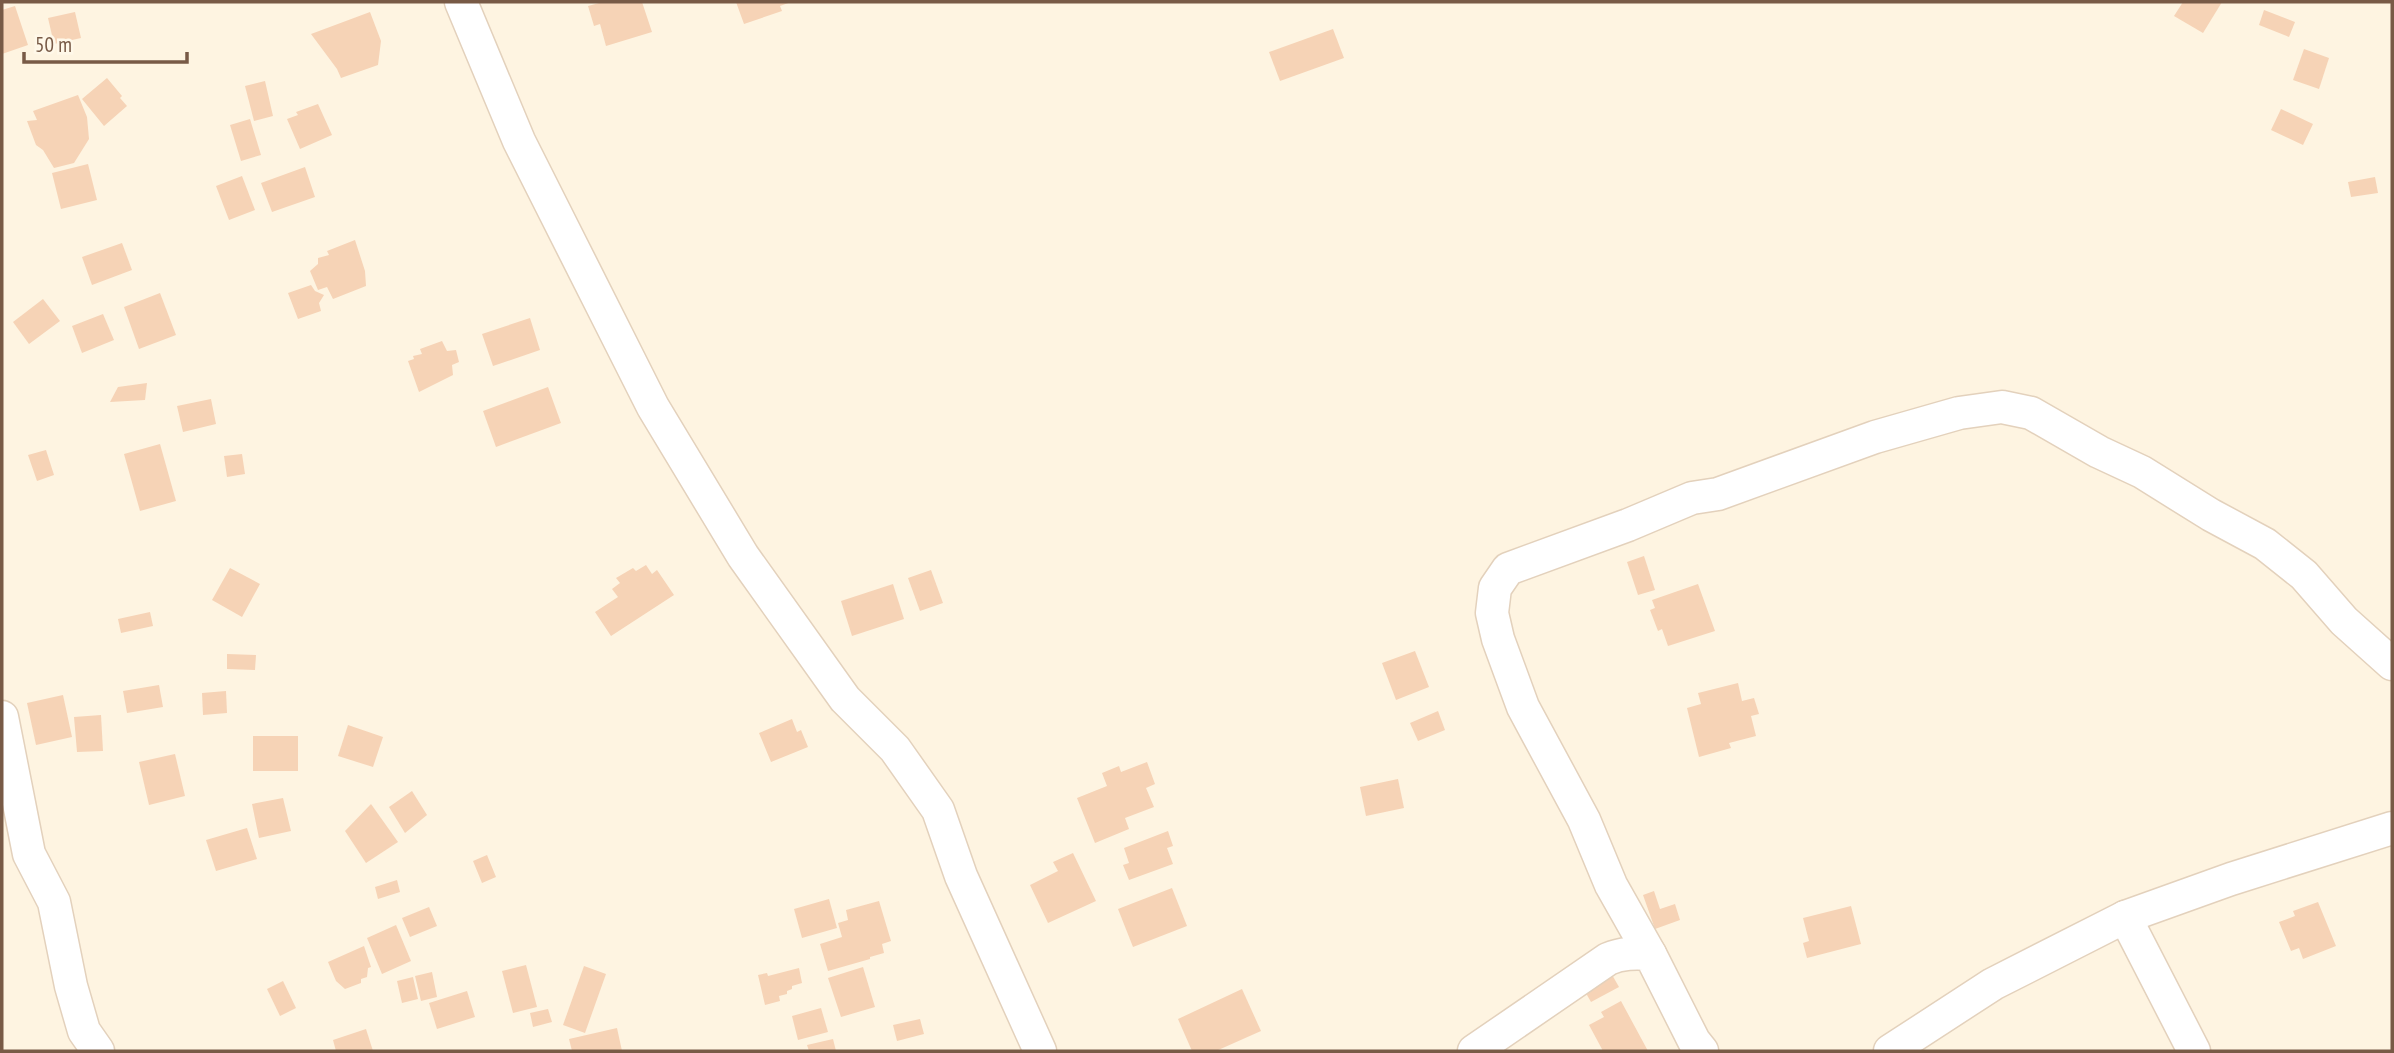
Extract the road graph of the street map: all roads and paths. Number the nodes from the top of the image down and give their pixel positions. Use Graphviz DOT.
graph roads {
  1 [pos="461,2"];
  2 [pos="2392,664"];
  3 [pos="2,717"];
  4 [pos="2392,828"];
  5 [pos="2125,917"];
  6 [pos="1650,954"];
  7 [pos="98,1051"];
  8 [pos="1040,1051"];
  9 [pos="1474,1051"];
  10 [pos="1702,1051"];
  11 [pos="1890,1051"];
  12 [pos="2194,1051"];
  1 -- 8 [label="street"];
  2 -- 6 [label="street"];
  3 -- 7 [label="street"];
  4 -- 5 [label="street"];
  5 -- 11 [label="street"];
  5 -- 12 [label="street"];
  6 -- 9 [label="street"];
  6 -- 10 [label="street"];
}
